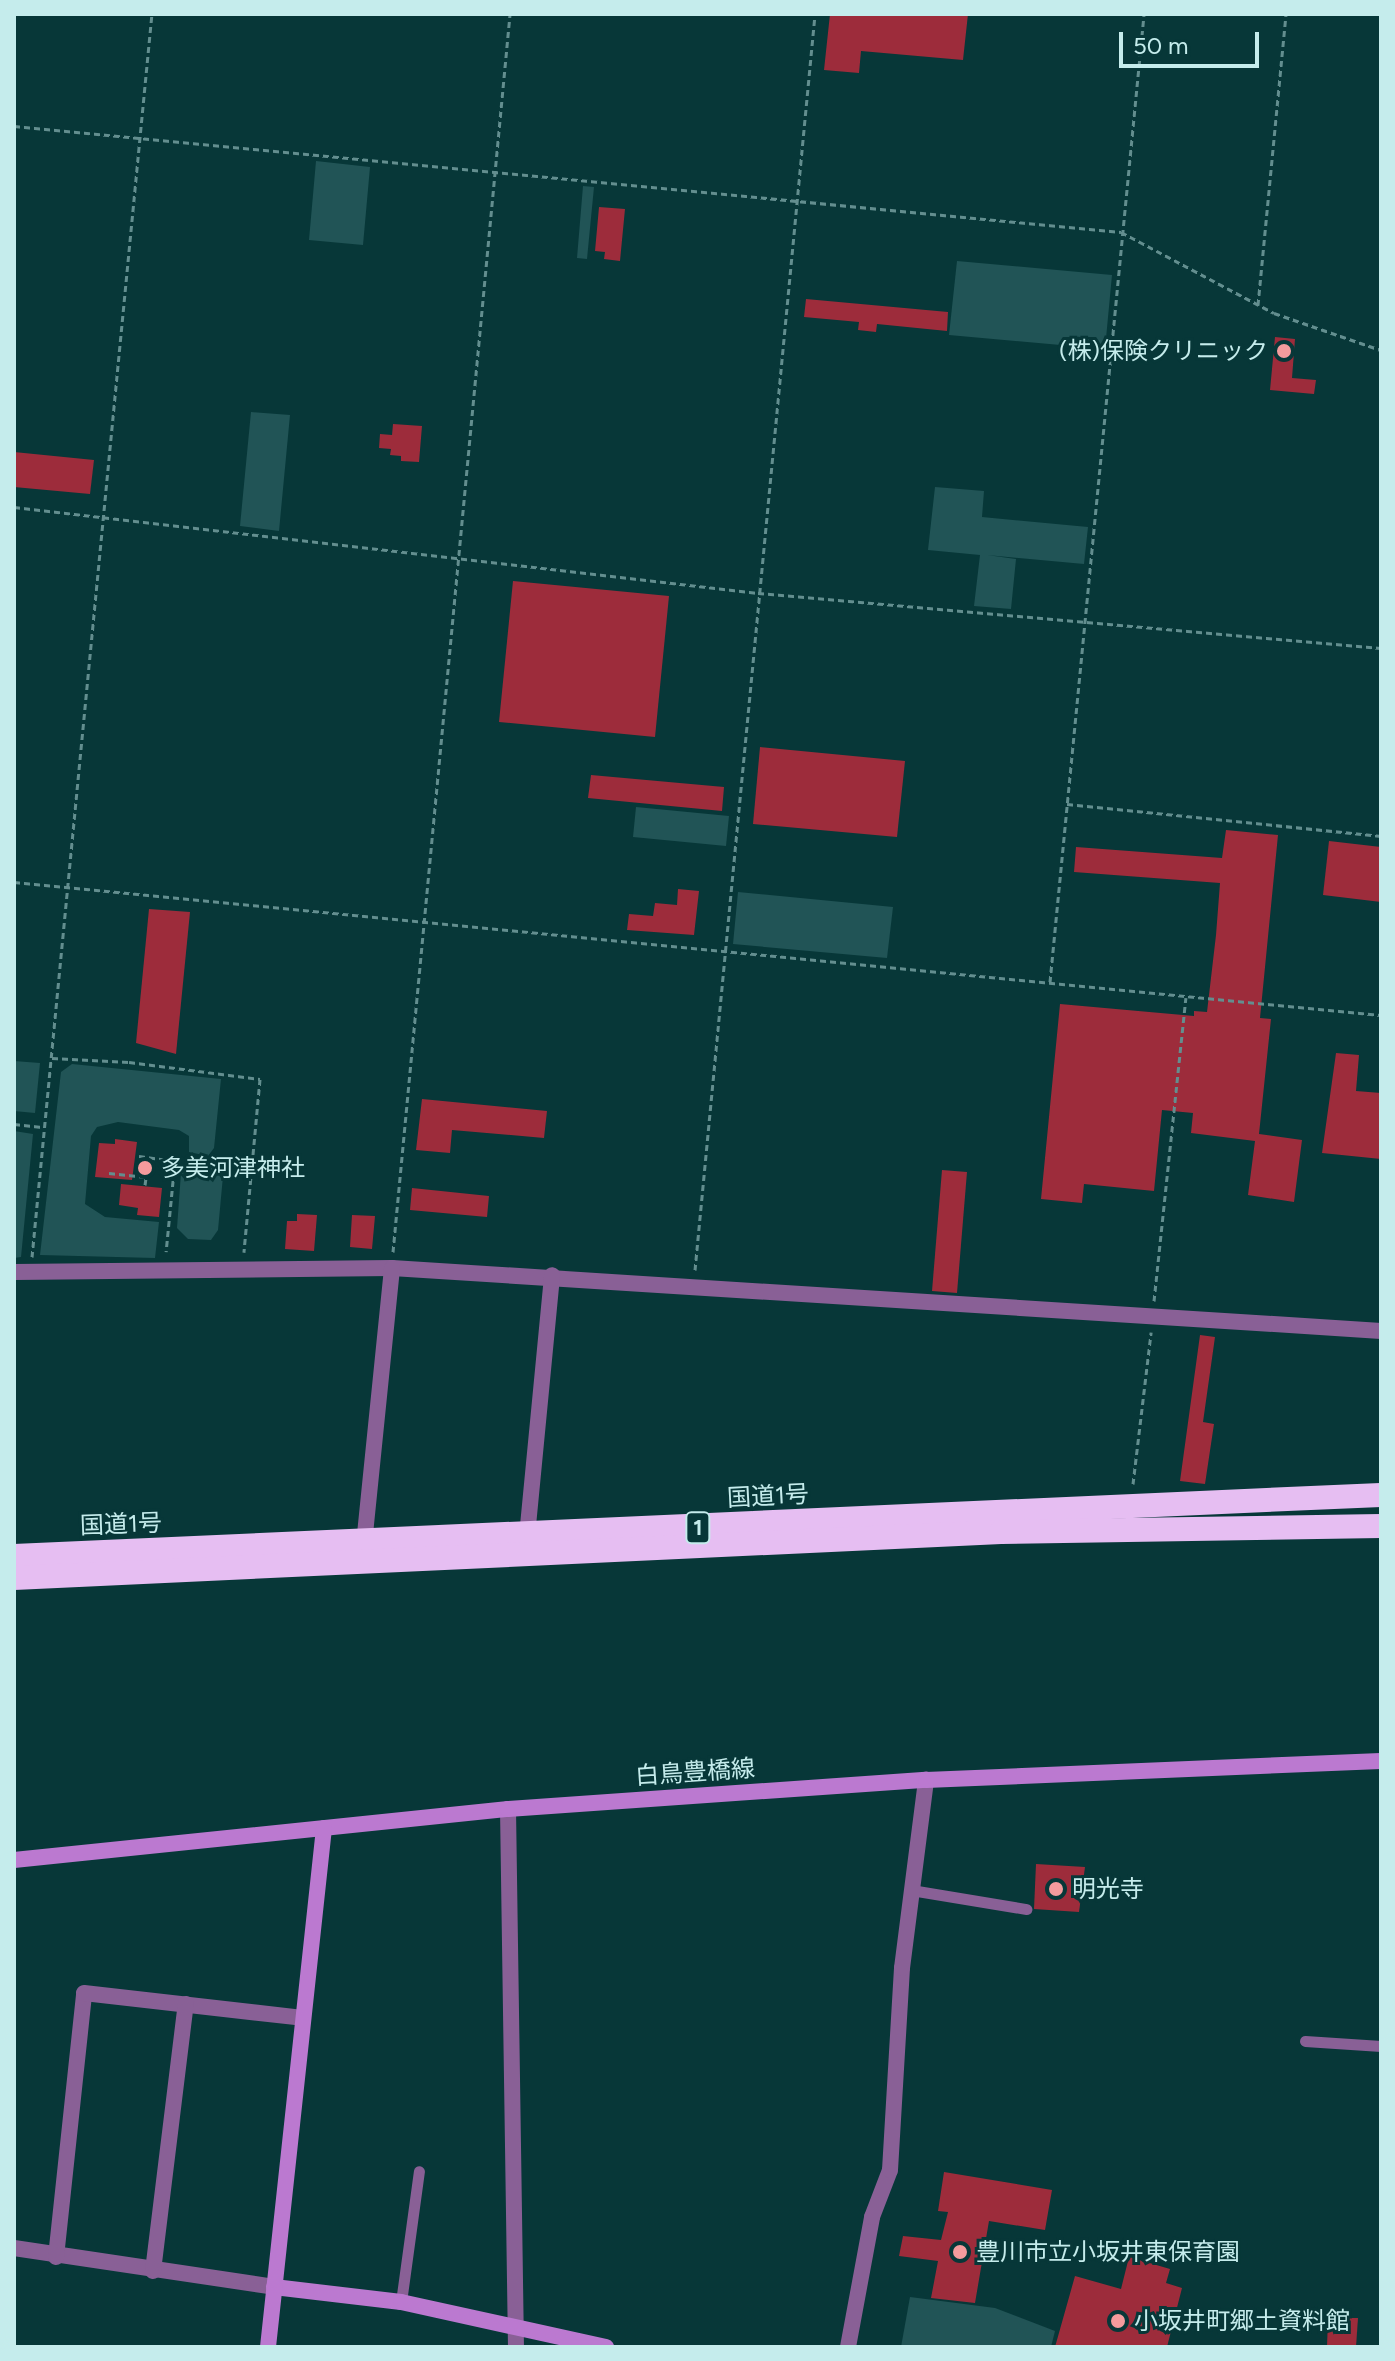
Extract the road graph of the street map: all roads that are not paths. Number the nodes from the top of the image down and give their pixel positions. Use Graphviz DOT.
graph roads {
  1 [pos="392,1268"];
  2 [pos="22,1272"];
  3 [pos="552,1275"];
  4 [pos="1381,1331"];
  5 [pos="1381,1495"];
  6 [pos="1381,1526"];
  7 [pos="527,1536"];
  8 [pos="364,1544"];
  9 [pos="14,1556"];
  10 [pos="14,1578"];
  11 [pos="1381,1761"];
  12 [pos="926,1780"];
  13 [pos="508,1809"];
  14 [pos="324,1828"];
  15 [pos="14,1860"];
  16 [pos="911,1890"];
  17 [pos="1026,1909"];
  18 [pos="186,2004"];
  19 [pos="303,2018"];
  20 [pos="1305,2041"];
  21 [pos="1381,2046"];
  22 [pos="419,2171"];
  23 [pos="14,2248"];
  24 [pos="56,2257"];
  25 [pos="153,2271"];
  26 [pos="274,2287"];
  27 [pos="401,2302"];
  28 [pos="515,2327"];
  29 [pos="268,2347"];
  30 [pos="516,2347"];
  31 [pos="606,2347"];
  32 [pos="848,2347"];
  1 -- 2 [label="street"];
  1 -- 3 [label="street"];
  1 -- 8 [label="street"];
  3 -- 4 [label="street"];
  3 -- 7 [label="street"];
  5 -- 7 [label="highway, 国道1号 / 1"];
  6 -- 10 [label="highway, 国道1号 / 1"];
  7 -- 8 [label="highway, 国道1号 / 1"];
  8 -- 9 [label="highway, 国道1号 / 1"];
  11 -- 12 [label="main road, 白鳥豊橋線"];
  12 -- 13 [label="main road, 白鳥豊橋線"];
  12 -- 16 [label="street"];
  13 -- 14 [label="main road, 白鳥豊橋線"];
  13 -- 28 [label="street"];
  14 -- 15 [label="main road, 白鳥豊橋線"];
  14 -- 19 [label="main road"];
  16 -- 17 [label="lane"];
  16 -- 32 [label="street"];
  18 -- 19 [label="street"];
  18 -- 24 [label="street"];
  18 -- 25 [label="street"];
  19 -- 26 [label="main road"];
  20 -- 21 [label="lane"];
  22 -- 27 [label="lane"];
  23 -- 24 [label="street"];
  24 -- 25 [label="street"];
  25 -- 26 [label="street"];
  26 -- 27 [label="main road"];
  26 -- 29 [label="main road"];
  27 -- 28 [label="main road"];
  28 -- 30 [label="street"];
  28 -- 31 [label="main road"];
}
